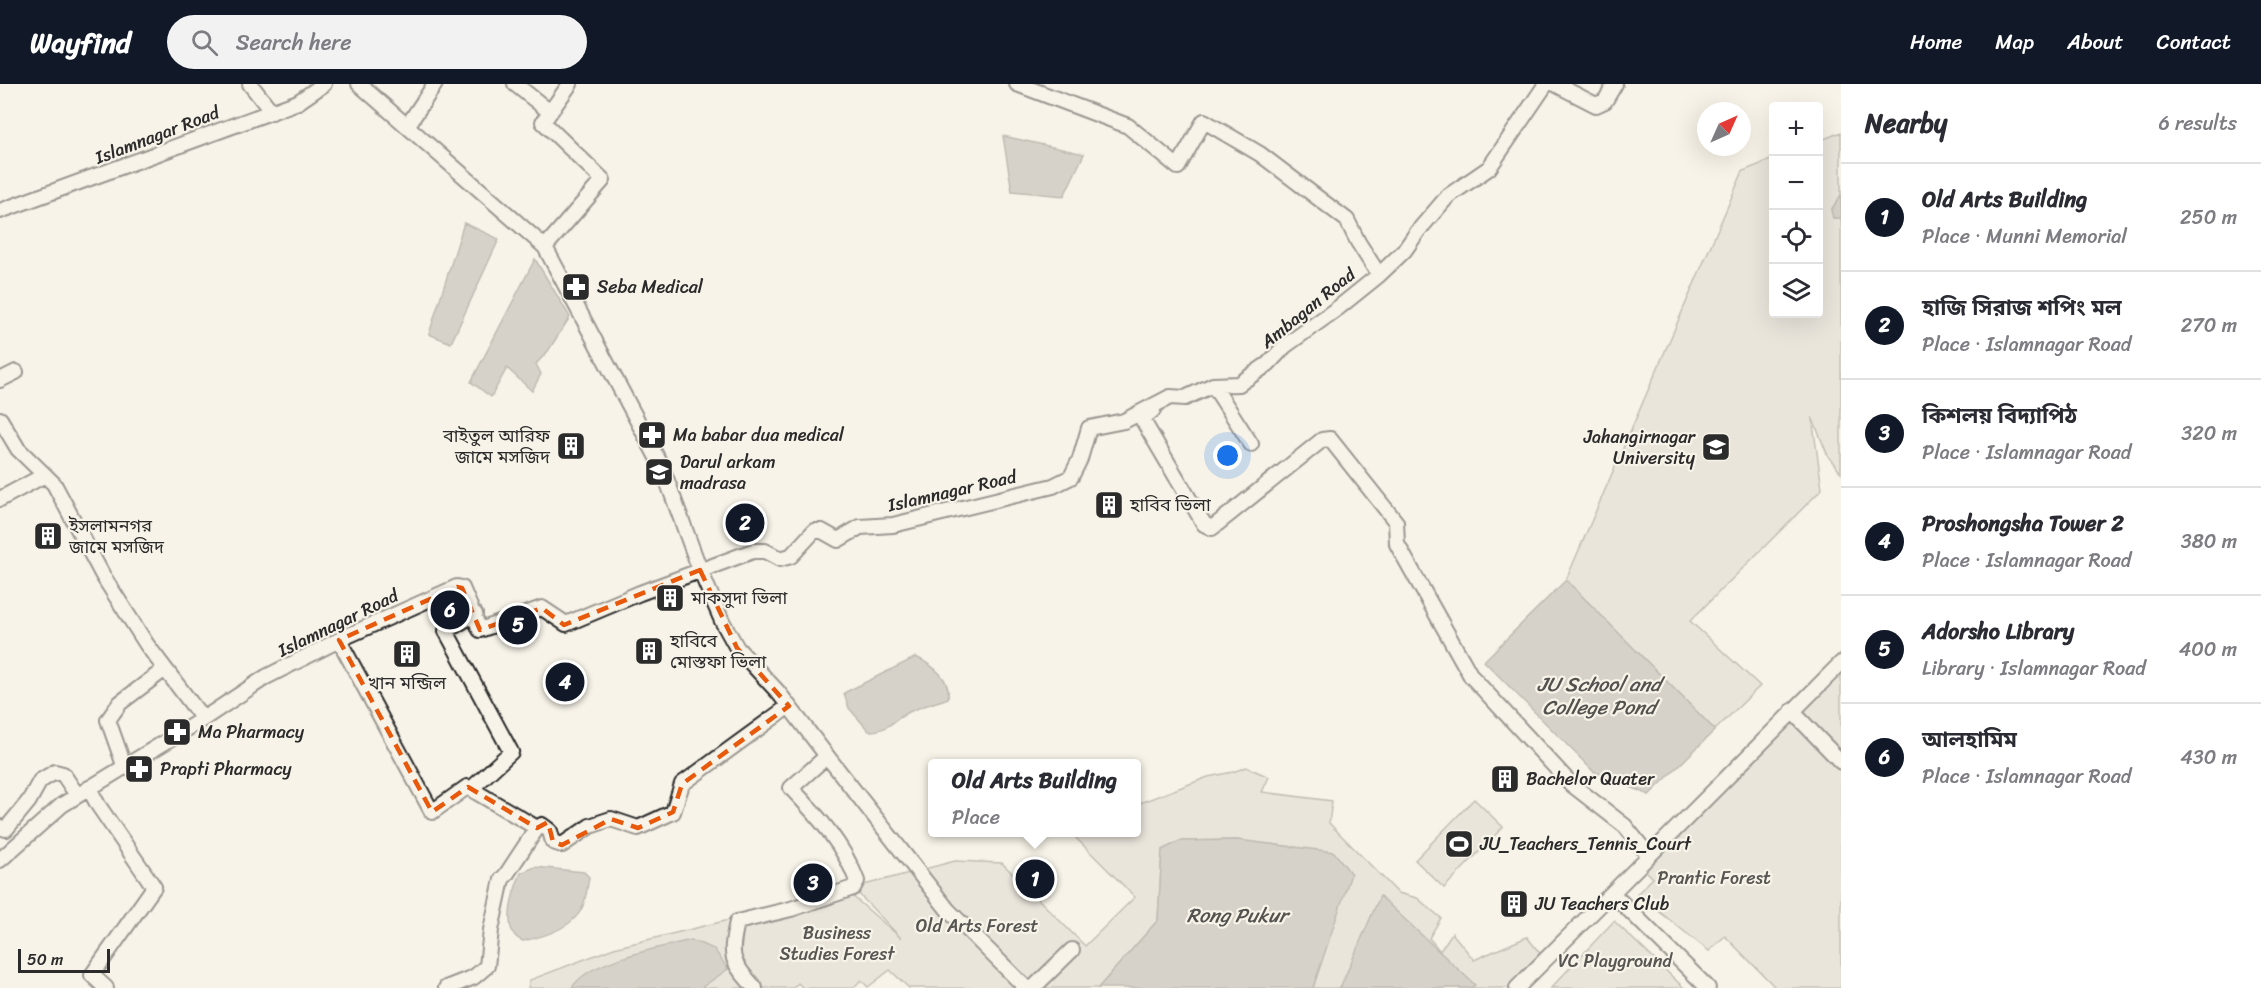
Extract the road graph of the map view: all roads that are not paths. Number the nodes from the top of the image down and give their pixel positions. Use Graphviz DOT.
graph roads {
  1 [pos="250,84"];
  2 [pos="324,84"];
  3 [pos="359,84"];
  4 [pos="435,84"];
  5 [pos="515,84"];
  6 [pos="570,84"];
  7 [pos="1017,84"];
  8 [pos="1546,84"];
  9 [pos="1555,84"];
  10 [pos="1615,84"];
  11 [pos="272,112"];
  12 [pos="550,112"];
  13 [pos="408,125"];
  14 [pos="0,211"];
  15 [pos="545,247"];
  16 [pos="1379,275"];
  17 [pos="16,372"];
  18 [pos="0,380"];
  19 [pos="1213,385"];
  20 [pos="1162,402"];
  21 [pos="0,419"];
  22 [pos="1251,444"];
  23 [pos="45,475"];
  24 [pos="1053,486"];
  25 [pos="0,499"];
  26 [pos="700,570"];
  27 [pos="475,614"];
  28 [pos="339,640"];
  29 [pos="1841,663"];
  30 [pos="165,669"];
  31 [pos="789,706"];
  32 [pos="1792,711"];
  33 [pos="203,719"];
  34 [pos="827,756"];
  35 [pos="1841,762"];
  36 [pos="125,768"];
  37 [pos="471,789"];
  38 [pos="83,791"];
  39 [pos="0,827"];
  40 [pos="537,828"];
  41 [pos="1649,856"];
  42 [pos="0,860"];
  43 [pos="1612,893"];
  44 [pos="1071,950"];
  45 [pos="106,988"];
  46 [pos="446,988"];
  47 [pos="755,988"];
  48 [pos="1026,988"];
  49 [pos="1033,988"];
  50 [pos="1517,988"];
  51 [pos="1708,988"];
  1 -- 11 [label="street"];
  2 -- 11 [label="street, Islamnagar Road"];
  3 -- 13 [label="street"];
  4 -- 13 [label="street"];
  5 -- 12 [label="street"];
  6 -- 12 [label="street"];
  7 -- 16 [label="street"];
  8 -- 16 [label="street, Ambagan Road"];
  9 -- 10 [label="street"];
  11 -- 14 [label="street, Islamnagar Road"];
  12 -- 15 [label="street"];
  13 -- 15 [label="street"];
  15 -- 26 [label="street"];
  16 -- 19 [label="street, Ambagan Road"];
  17 -- 18 [label="street"];
  19 -- 20 [label="street, Ambagan Road"];
  19 -- 22 [label="street"];
  20 -- 24 [label="street, Ambagan Road"];
  20 -- 41 [label="street"];
  21 -- 23 [label="street"];
  23 -- 25 [label="street"];
  23 -- 30 [label="street"];
  24 -- 26 [label="street, Islamnagar Road"];
  26 -- 27 [label="street, Islamnagar Road"];
  26 -- 31 [label="street"];
  27 -- 28 [label="street, Islamnagar Road"];
  27 -- 37 [label="street"];
  28 -- 33 [label="street, Islamnagar Road"];
  28 -- 37 [label="street"];
  29 -- 32 [label="street"];
  30 -- 33 [label="street"];
  30 -- 36 [label="street"];
  31 -- 34 [label="street"];
  31 -- 40 [label="street"];
  32 -- 35 [label="street"];
  32 -- 41 [label="street"];
  33 -- 36 [label="street, Islamnagar Road"];
  34 -- 47 [label="street"];
  34 -- 48 [label="street"];
  36 -- 38 [label="street, Islamnagar Road"];
  37 -- 40 [label="street"];
  38 -- 39 [label="street"];
  38 -- 42 [label="street, Islamnagar Road"];
  38 -- 45 [label="street"];
  40 -- 46 [label="street"];
  41 -- 43 [label="street"];
  43 -- 50 [label="street"];
  43 -- 51 [label="street"];
  44 -- 49 [label="street"];
}
